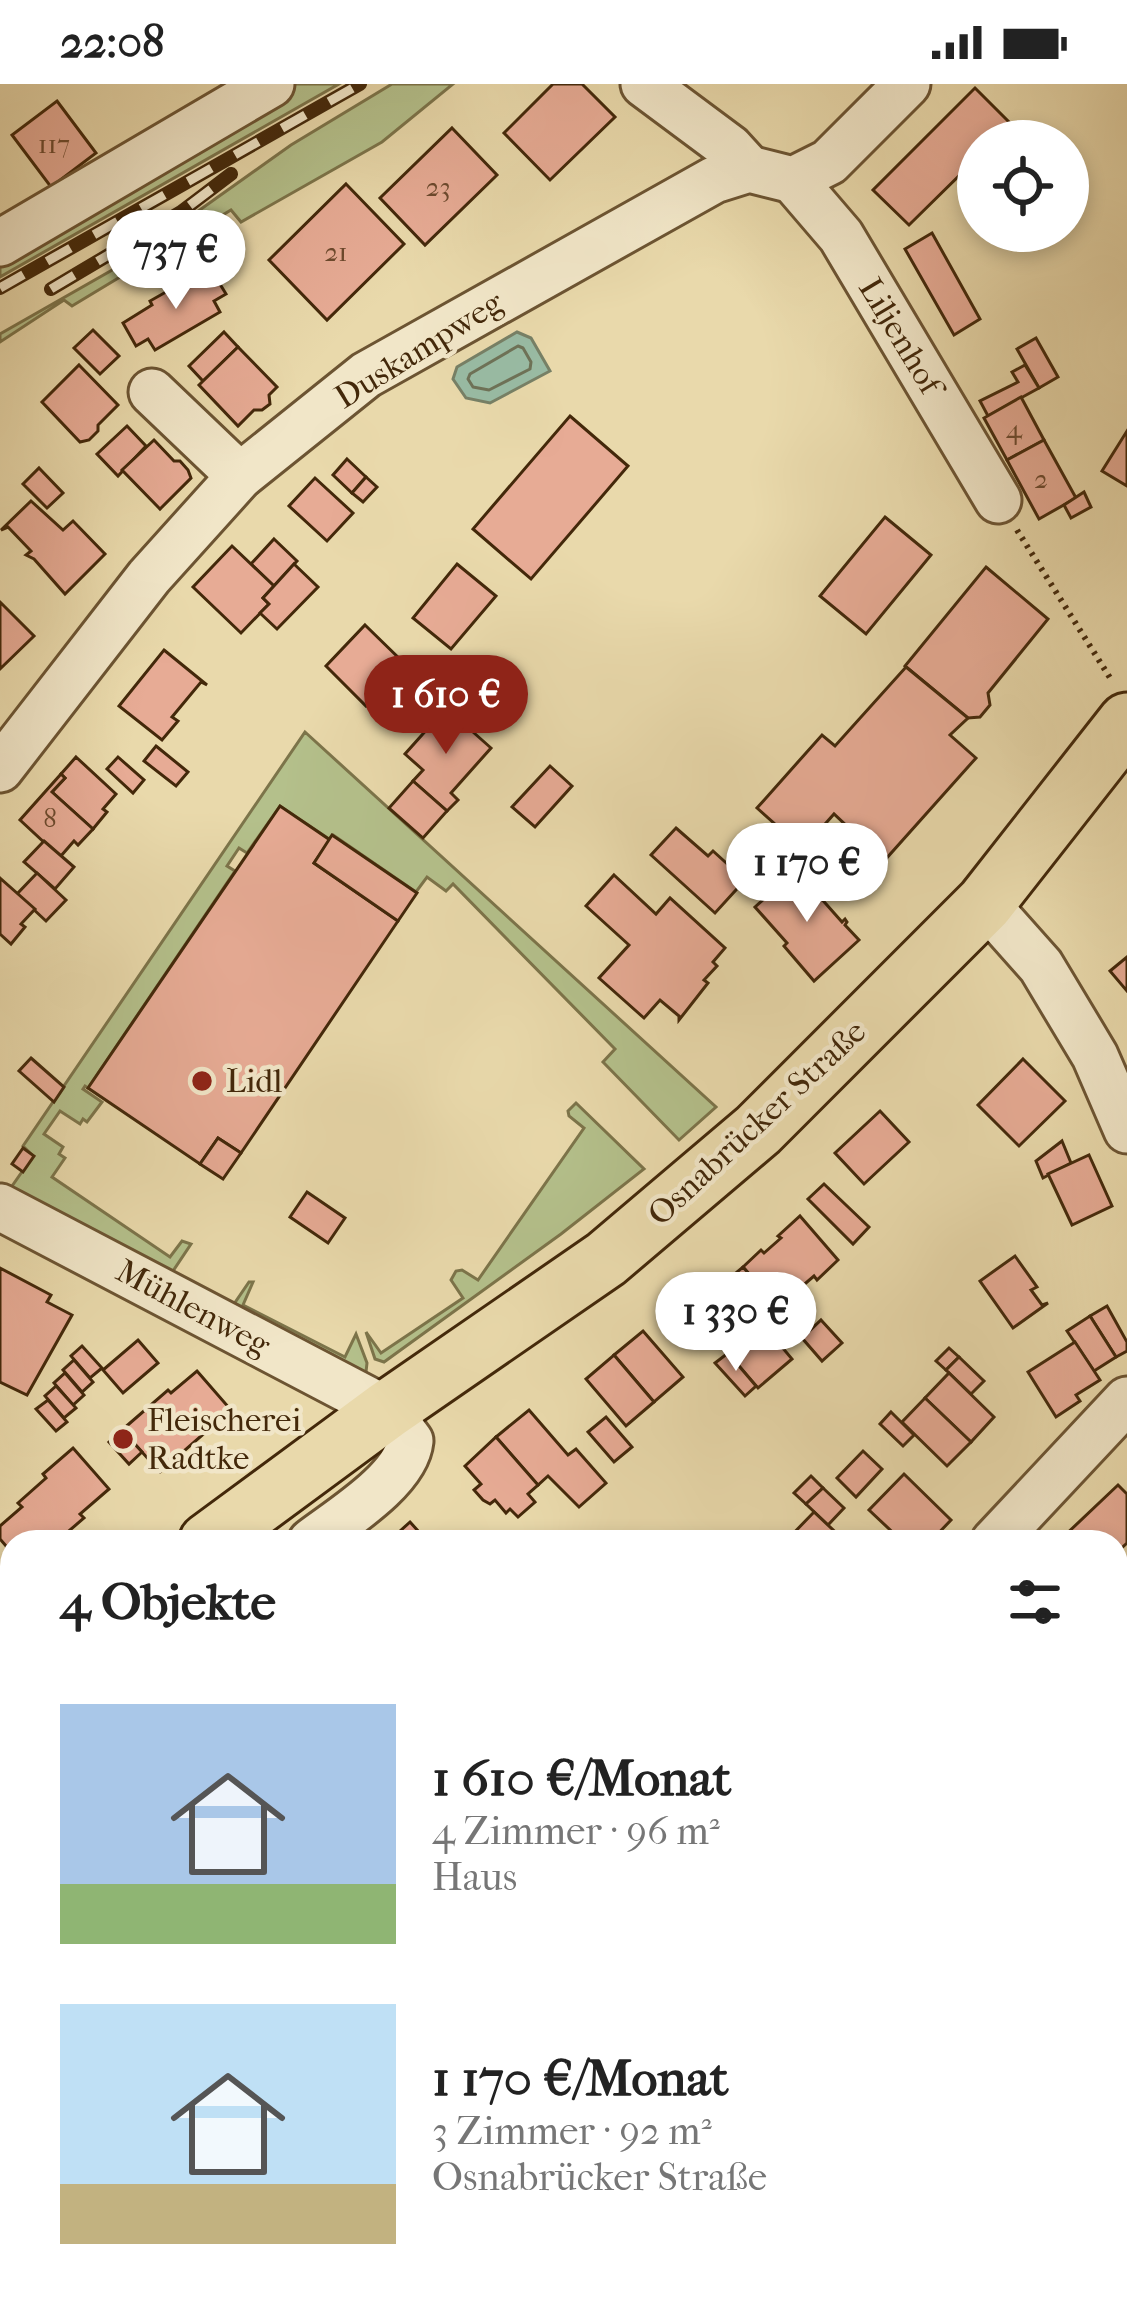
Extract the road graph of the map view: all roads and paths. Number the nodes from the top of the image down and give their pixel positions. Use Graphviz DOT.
graph roads {
  1 [pos="272,84"];
  2 [pos="644,84"];
  3 [pos="907,84"];
  4 [pos="749,170"];
  5 [pos="793,179"];
  6 [pos="8,227"];
  7 [pos="152,392"];
  8 [pos="240,476"];
  9 [pos="998,500"];
  10 [pos="1121,704"];
  11 [pos="5,750"];
  12 [pos="985,903"];
  13 [pos="1127,1130"];
  14 [pos="0,1207"];
  15 [pos="1127,1400"];
  16 [pos="387,1410"];
  17 [pos="224,1530"];
  18 [pos="326,1530"];
  19 [pos="1005,1530"];
  1 -- 6 [label="street"];
  2 -- 4 [label="street"];
  3 -- 5 [label="street"];
  4 -- 5 [label="street"];
  4 -- 8 [label="street, Duskampweg"];
  5 -- 9 [label="street, Liljenhof"];
  7 -- 8 [label="street"];
  8 -- 11 [label="street, Duskampweg"];
  9 -- 10 [label="path"];
  10 -- 12 [label="main road, Osnabrücker Straße"];
  12 -- 13 [label="street"];
  12 -- 16 [label="main road, Osnabrücker Straße"];
  14 -- 16 [label="street, Mühlenweg"];
  15 -- 19 [label="street"];
  16 -- 17 [label="main road, Osnabrücker Straße"];
  16 -- 18 [label="street"];
}
